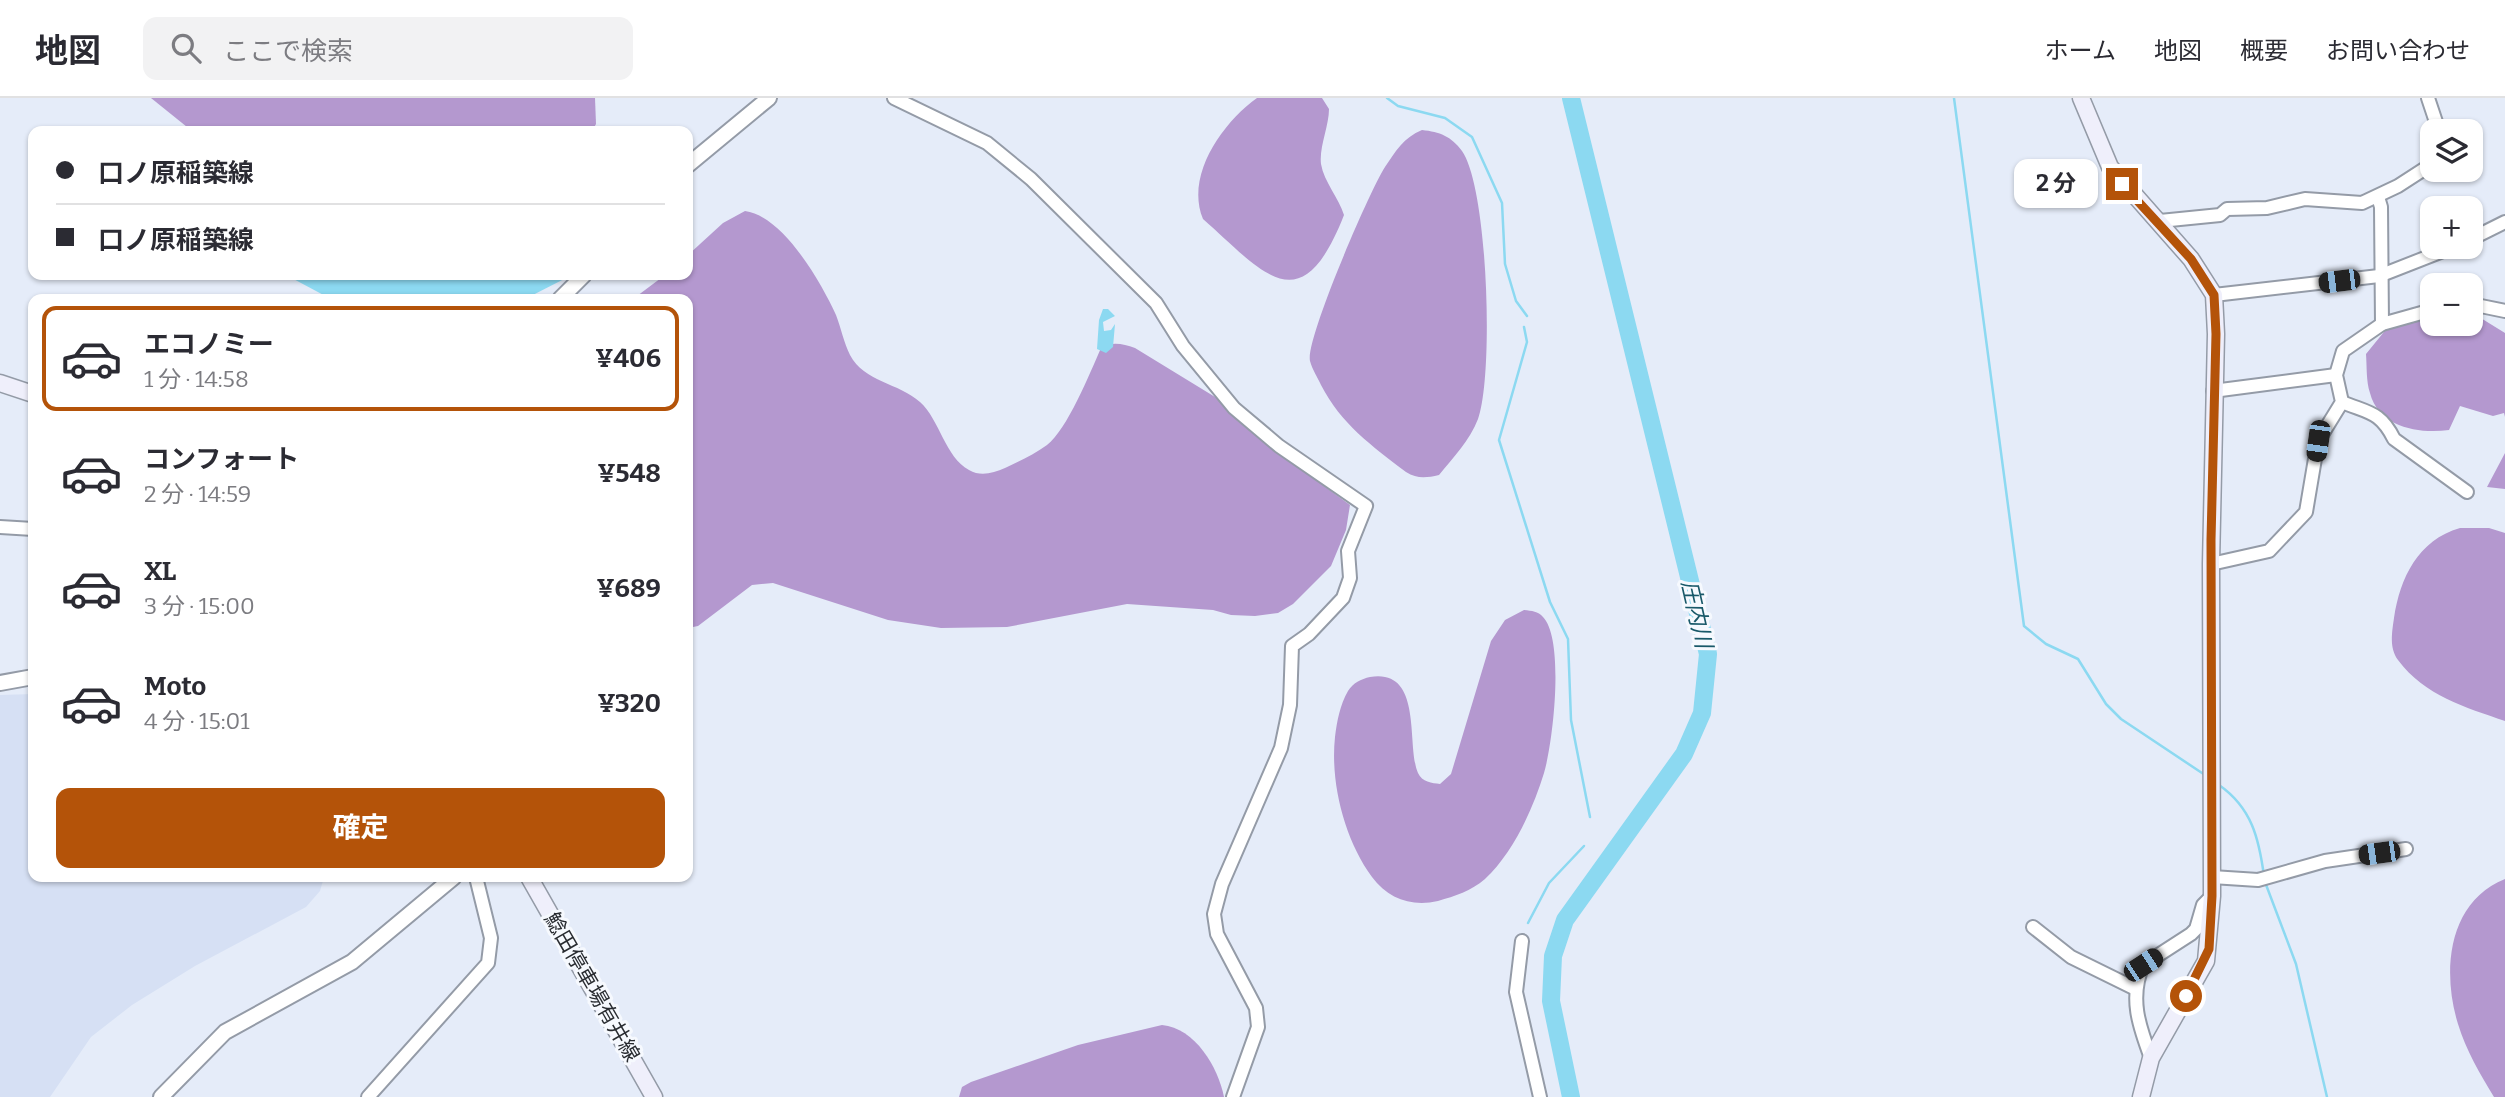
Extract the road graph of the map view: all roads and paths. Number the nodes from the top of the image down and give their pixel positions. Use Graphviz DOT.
graph roads {
  1 [pos="769,98"];
  2 [pos="894,98"];
  3 [pos="2081,98"];
  4 [pos="2428,98"];
  5 [pos="2435,119"];
  6 [pos="693,161"];
  7 [pos="2420,171"];
  8 [pos="2378,197"];
  9 [pos="2160,221"];
  10 [pos="2505,222"];
  11 [pos="2483,233"];
  12 [pos="2421,259"];
  13 [pos="2379,275"];
  14 [pos="579,280"];
  15 [pos="565,294"];
  16 [pos="2214,295"];
  17 [pos="2483,306"];
  18 [pos="2505,311"];
  19 [pos="2420,313"];
  20 [pos="2382,324"];
  21 [pos="2336,375"];
  22 [pos="0,383"];
  23 [pos="2213,391"];
  24 [pos="28,392"];
  25 [pos="2342,402"];
  26 [pos="2468,492"];
  27 [pos="0,527"];
  28 [pos="28,529"];
  29 [pos="2211,564"];
  30 [pos="28,678"];
  31 [pos="0,683"];
  32 [pos="2406,849"];
  33 [pos="2212,877"];
  34 [pos="448,882"];
  35 [pos="477,882"];
  36 [pos="532,882"];
  37 [pos="2212,896"];
  38 [pos="2033,927"];
  39 [pos="1522,941"];
  40 [pos="2136,989"];
  41 [pos="2151,1058"];
  42 [pos="162,1097"];
  43 [pos="368,1097"];
  44 [pos="654,1097"];
  45 [pos="1233,1097"];
  46 [pos="1540,1097"];
  47 [pos="2141,1097"];
  1 -- 6 [label="street"];
  2 -- 45 [label="street"];
  3 -- 9 [label="main road"];
  4 -- 5 [label="street"];
  7 -- 8 [label="street"];
  8 -- 9 [label="street"];
  8 -- 13 [label="street"];
  9 -- 16 [label="main road"];
  10 -- 11 [label="street"];
  12 -- 13 [label="street"];
  13 -- 16 [label="street"];
  13 -- 20 [label="street"];
  14 -- 15 [label="street"];
  16 -- 23 [label="main road"];
  17 -- 18 [label="street"];
  19 -- 20 [label="street"];
  20 -- 21 [label="street"];
  21 -- 23 [label="street"];
  21 -- 25 [label="street"];
  22 -- 24 [label="main road"];
  23 -- 29 [label="main road"];
  25 -- 26 [label="street"];
  25 -- 29 [label="street"];
  27 -- 28 [label="street"];
  29 -- 33 [label="main road"];
  30 -- 31 [label="street"];
  32 -- 33 [label="street"];
  33 -- 37 [label="main road"];
  34 -- 42 [label="street"];
  35 -- 43 [label="street"];
  36 -- 44 [label="main road, 鯰田停車場有井線"];
  37 -- 40 [label="street"];
  37 -- 41 [label="main road"];
  38 -- 40 [label="street"];
  39 -- 46 [label="street"];
  40 -- 41 [label="street"];
  41 -- 47 [label="main road"];
}
